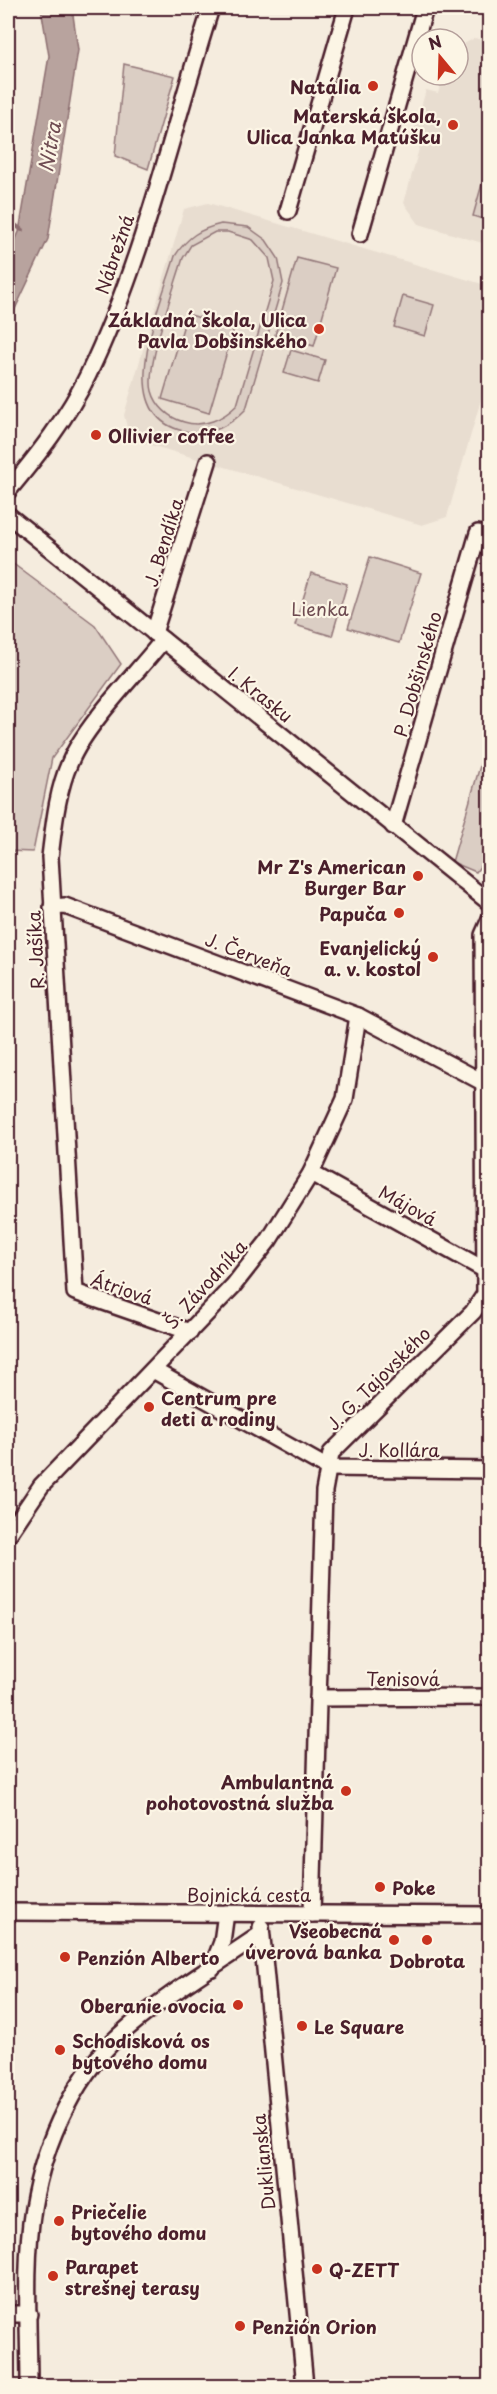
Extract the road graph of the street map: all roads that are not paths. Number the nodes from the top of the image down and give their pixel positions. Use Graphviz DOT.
graph roads {
  1 [pos="211,8"];
  2 [pos="347,8"];
  3 [pos="425,8"];
  4 [pos="288,211"];
  5 [pos="360,234"];
  6 [pos="208,462"];
  7 [pos="8,491"];
  8 [pos="8,515"];
  9 [pos="478,533"];
  10 [pos="158,637"];
  11 [pos="393,826"];
  12 [pos="489,903"];
  13 [pos="52,907"];
  14 [pos="489,919"];
  15 [pos="358,1016"];
  16 [pos="487,1085"];
  17 [pos="311,1173"];
  18 [pos="485,1270"];
  19 [pos="75,1292"];
  20 [pos="487,1294"];
  21 [pos="190,1332"];
  22 [pos="153,1370"];
  23 [pos="328,1468"];
  24 [pos="489,1470"];
  25 [pos="8,1535"];
  26 [pos="489,1697"];
  27 [pos="318,1698"];
  28 [pos="8,1912"];
  29 [pos="226,1913"];
  30 [pos="261,1913"];
  31 [pos="312,1914"];
  32 [pos="489,1915"];
  33 [pos="261,1934"];
  34 [pos="212,1969"];
  35 [pos="8,2314"];
  36 [pos="29,2314"];
  37 [pos="29,2386"];
  38 [pos="305,2386"];
  1 -- 7 [label="street, Nábrežná"];
  2 -- 4 [label="street"];
  3 -- 5 [label="street"];
  6 -- 10 [label="street, J. Bendíka"];
  8 -- 10 [label="street, I. Krasku"];
  9 -- 11 [label="street, P. Dobšinského"];
  10 -- 11 [label="street, I. Krasku"];
  10 -- 13 [label="street, R. Jašíka"];
  11 -- 12 [label="street, I. Krasku"];
  13 -- 15 [label="street, J. Červeňa"];
  13 -- 19 [label="street, R. Jašíka"];
  14 -- 16 [label="street, J. G. Tajovského"];
  15 -- 16 [label="street, J. Červeňa"];
  15 -- 17 [label="street, Š. Závodníka"];
  16 -- 18 [label="street, J. G. Tajovského"];
  17 -- 18 [label="street, Májová"];
  17 -- 21 [label="street, Š. Závodníka"];
  18 -- 20 [label="street, J. G. Tajovského"];
  19 -- 21 [label="street, Átriová"];
  20 -- 23 [label="street, J. G. Tajovského"];
  21 -- 22 [label="street, Š. Závodníka"];
  22 -- 23 [label="street, J. Kollára"];
  22 -- 25 [label="street, Š. Závodníka"];
  23 -- 24 [label="street, J. Kollára"];
  23 -- 27 [label="street, J. G. Tajovského"];
  26 -- 27 [label="street, Tenisová"];
  27 -- 31 [label="street, J. G. Tajovského"];
  28 -- 29 [label="street, Bojnická cesta"];
  29 -- 30 [label="street, Bojnická cesta"];
  29 -- 34 [label="street"];
  30 -- 31 [label="street, Bojnická cesta"];
  30 -- 33 [label="street, Duklianska"];
  31 -- 32 [label="street, Bojnická cesta"];
  33 -- 34 [label="street"];
  33 -- 38 [label="street, Duklianska"];
  34 -- 36 [label="street"];
  35 -- 36 [label="street"];
  36 -- 37 [label="street"];
}
